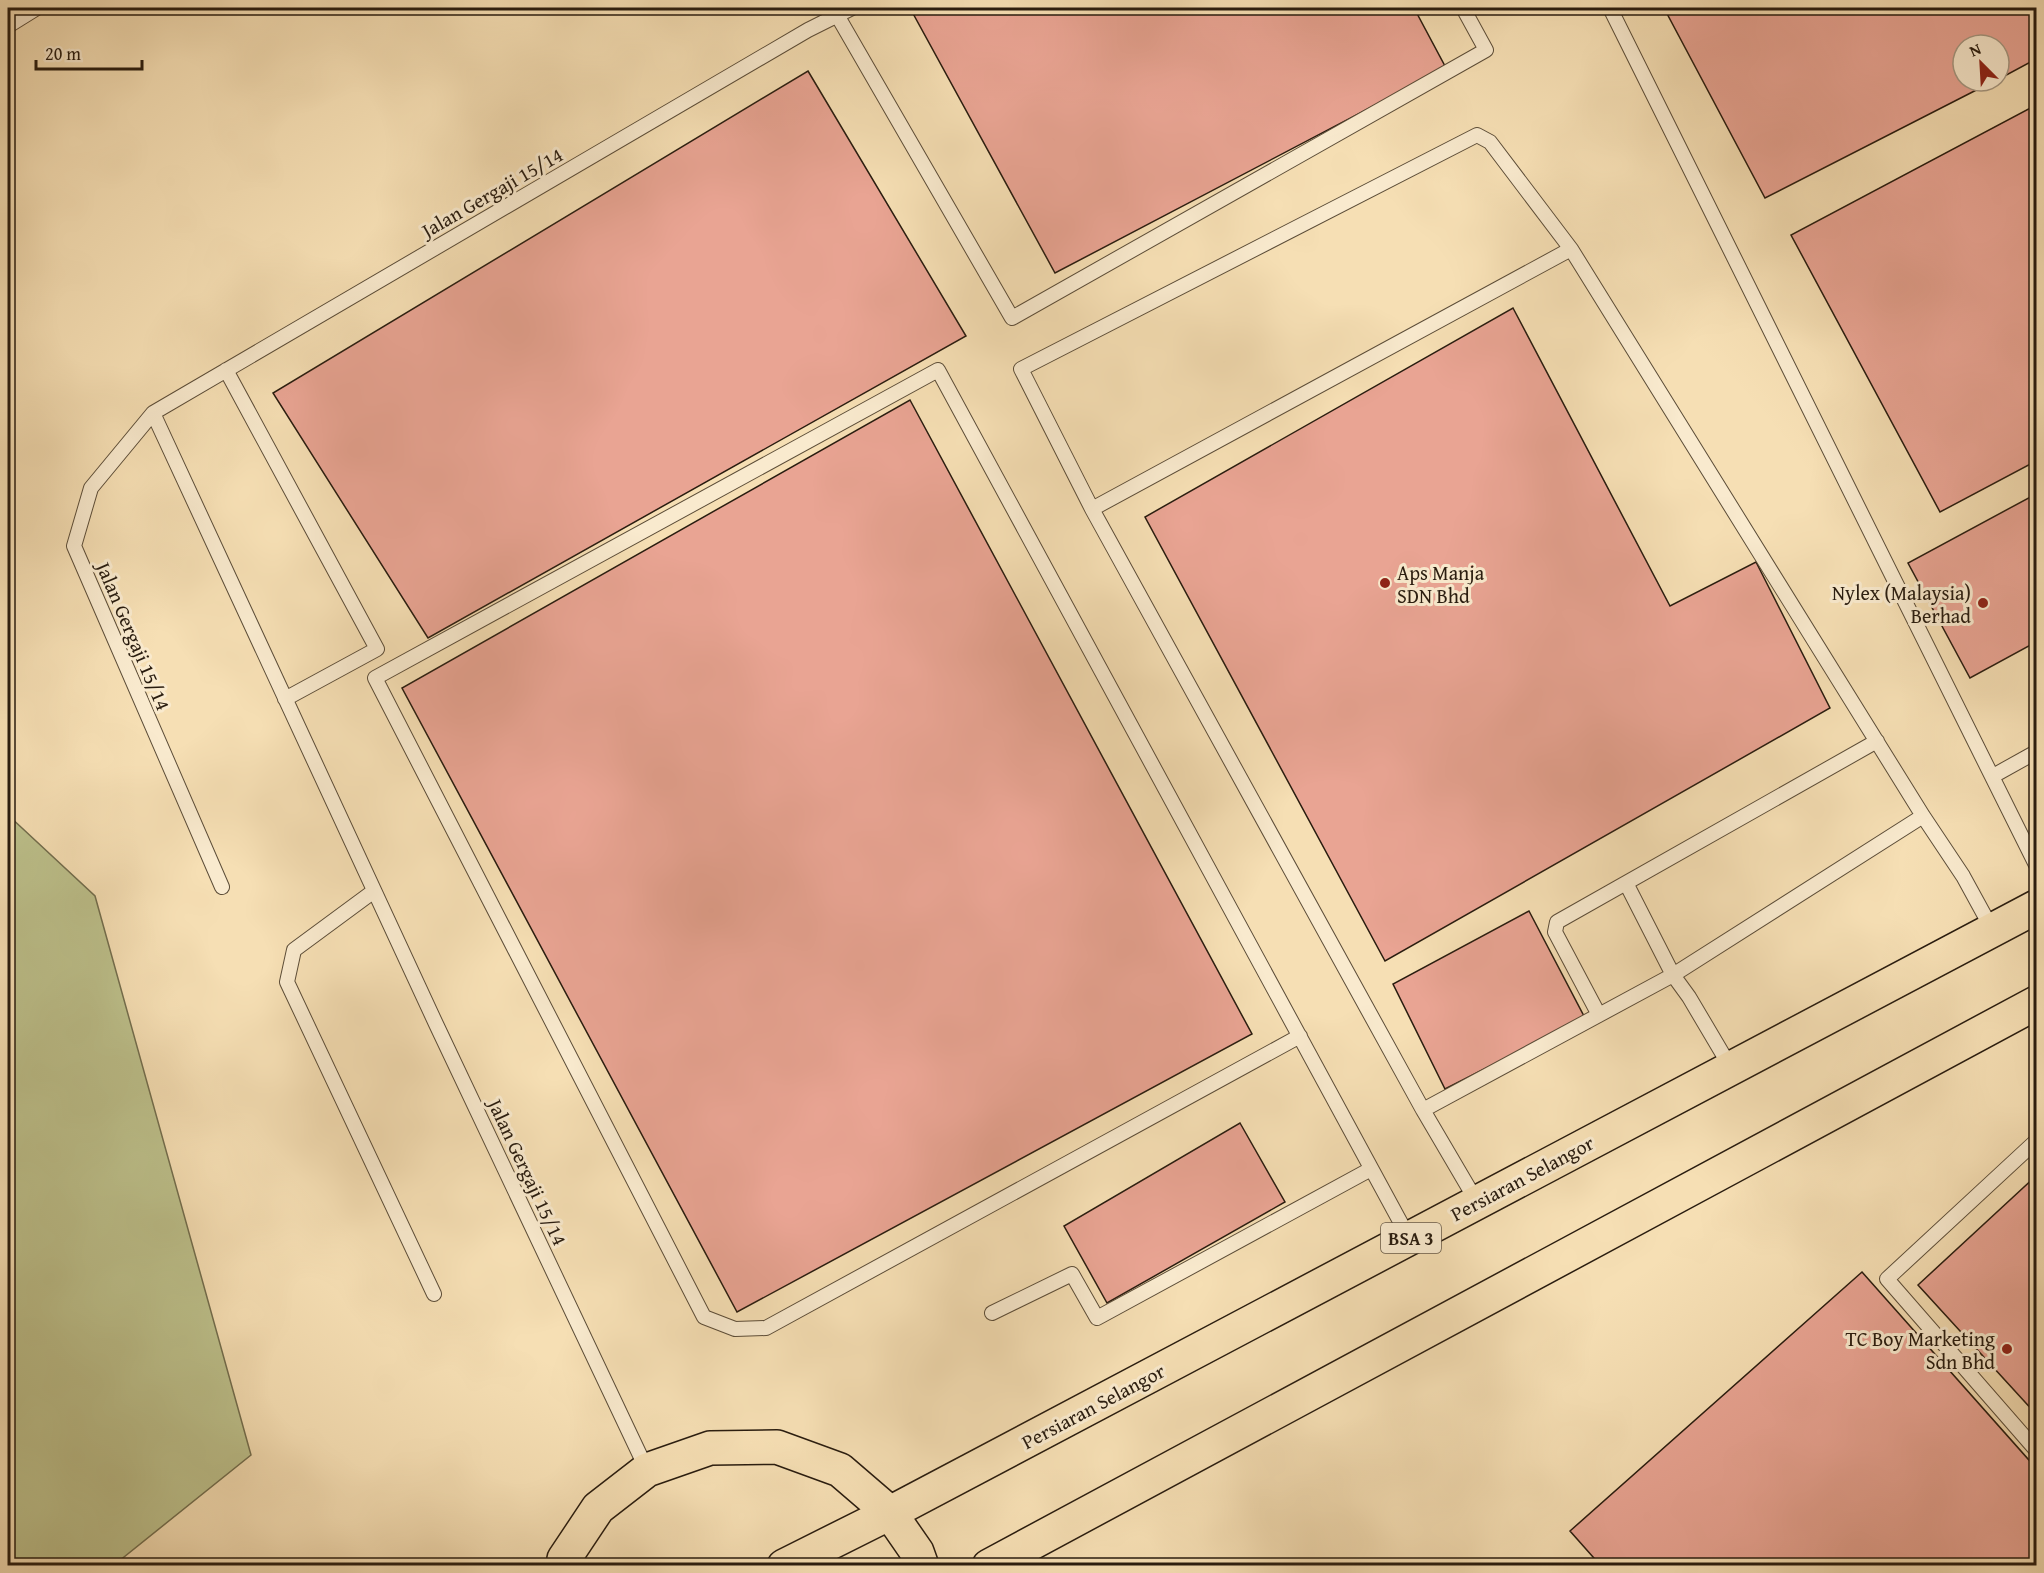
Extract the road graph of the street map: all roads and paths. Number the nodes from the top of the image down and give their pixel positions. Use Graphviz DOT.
graph roads {
  1 [pos="37,8"];
  2 [pos="852,8"];
  3 [pos="1463,8"];
  4 [pos="1610,8"];
  5 [pos="837,15"];
  6 [pos="8,26"];
  7 [pos="1571,249"];
  8 [pos="226,370"];
  9 [pos="153,413"];
  10 [pos="1092,509"];
  11 [pos="285,699"];
  12 [pos="1877,741"];
  13 [pos="2037,752"];
  14 [pos="1993,776"];
  15 [pos="1923,816"];
  16 [pos="2037,865"];
  17 [pos="1626,883"];
  18 [pos="222,887"];
  19 [pos="374,891"];
  20 [pos="2037,907"];
  21 [pos="1992,929"];
  22 [pos="1673,975"];
  23 [pos="2037,1003"];
  24 [pos="1599,1015"];
  25 [pos="1300,1036"];
  26 [pos="1731,1068"];
  27 [pos="1424,1110"];
  28 [pos="2037,1141"];
  29 [pos="1371,1169"];
  30 [pos="1477,1203"];
  31 [pos="1409,1238"];
  32 [pos="434,1294"];
  33 [pos="992,1313"];
  34 [pos="2037,1450"];
  35 [pos="647,1470"];
  36 [pos="890,1513"];
  37 [pos="563,1566"];
  38 [pos="784,1566"];
  39 [pos="922,1566"];
  40 [pos="989,1566"];
  1 -- 6 [label="lane"];
  2 -- 5 [label="lane, Jalan Gergaji 15/14"];
  3 -- 5 [label="lane"];
  4 -- 14 [label="lane"];
  5 -- 8 [label="lane, Jalan Gergaji 15/14"];
  7 -- 10 [label="lane"];
  7 -- 10 [label="lane"];
  7 -- 12 [label="lane"];
  8 -- 9 [label="lane, Jalan Gergaji 15/14"];
  8 -- 11 [label="lane"];
  9 -- 11 [label="lane, Jalan Gergaji 15/14"];
  9 -- 18 [label="lane, Jalan Gergaji 15/14"];
  10 -- 27 [label="lane"];
  11 -- 19 [label="lane, Jalan Gergaji 15/14"];
  12 -- 15 [label="lane"];
  12 -- 17 [label="lane"];
  13 -- 14 [label="lane"];
  14 -- 16 [label="lane"];
  15 -- 21 [label="lane"];
  15 -- 22 [label="lane"];
  17 -- 22 [label="lane"];
  17 -- 24 [label="lane"];
  19 -- 32 [label="lane"];
  19 -- 35 [label="lane, Jalan Gergaji 15/14"];
  20 -- 21 [label="main road, Persiaran Selangor / BSA 3"];
  21 -- 26 [label="main road, Persiaran Selangor / BSA 3"];
  22 -- 24 [label="lane"];
  22 -- 26 [label="lane"];
  23 -- 40 [label="main road"];
  24 -- 27 [label="lane"];
  25 -- 25 [label="lane"];
  25 -- 29 [label="lane"];
  26 -- 30 [label="main road, Persiaran Selangor / BSA 3"];
  27 -- 30 [label="lane"];
  28 -- 34 [label="lane"];
  29 -- 31 [label="lane"];
  29 -- 33 [label="lane"];
  30 -- 31 [label="main road, Persiaran Selangor / BSA 3"];
  31 -- 36 [label="main road, Persiaran Selangor / BSA 3"];
  35 -- 36 [label="main road"];
  35 -- 37 [label="main road"];
  36 -- 38 [label="main road, Persiaran Selangor / BSA 3"];
  36 -- 39 [label="main road"];
}
